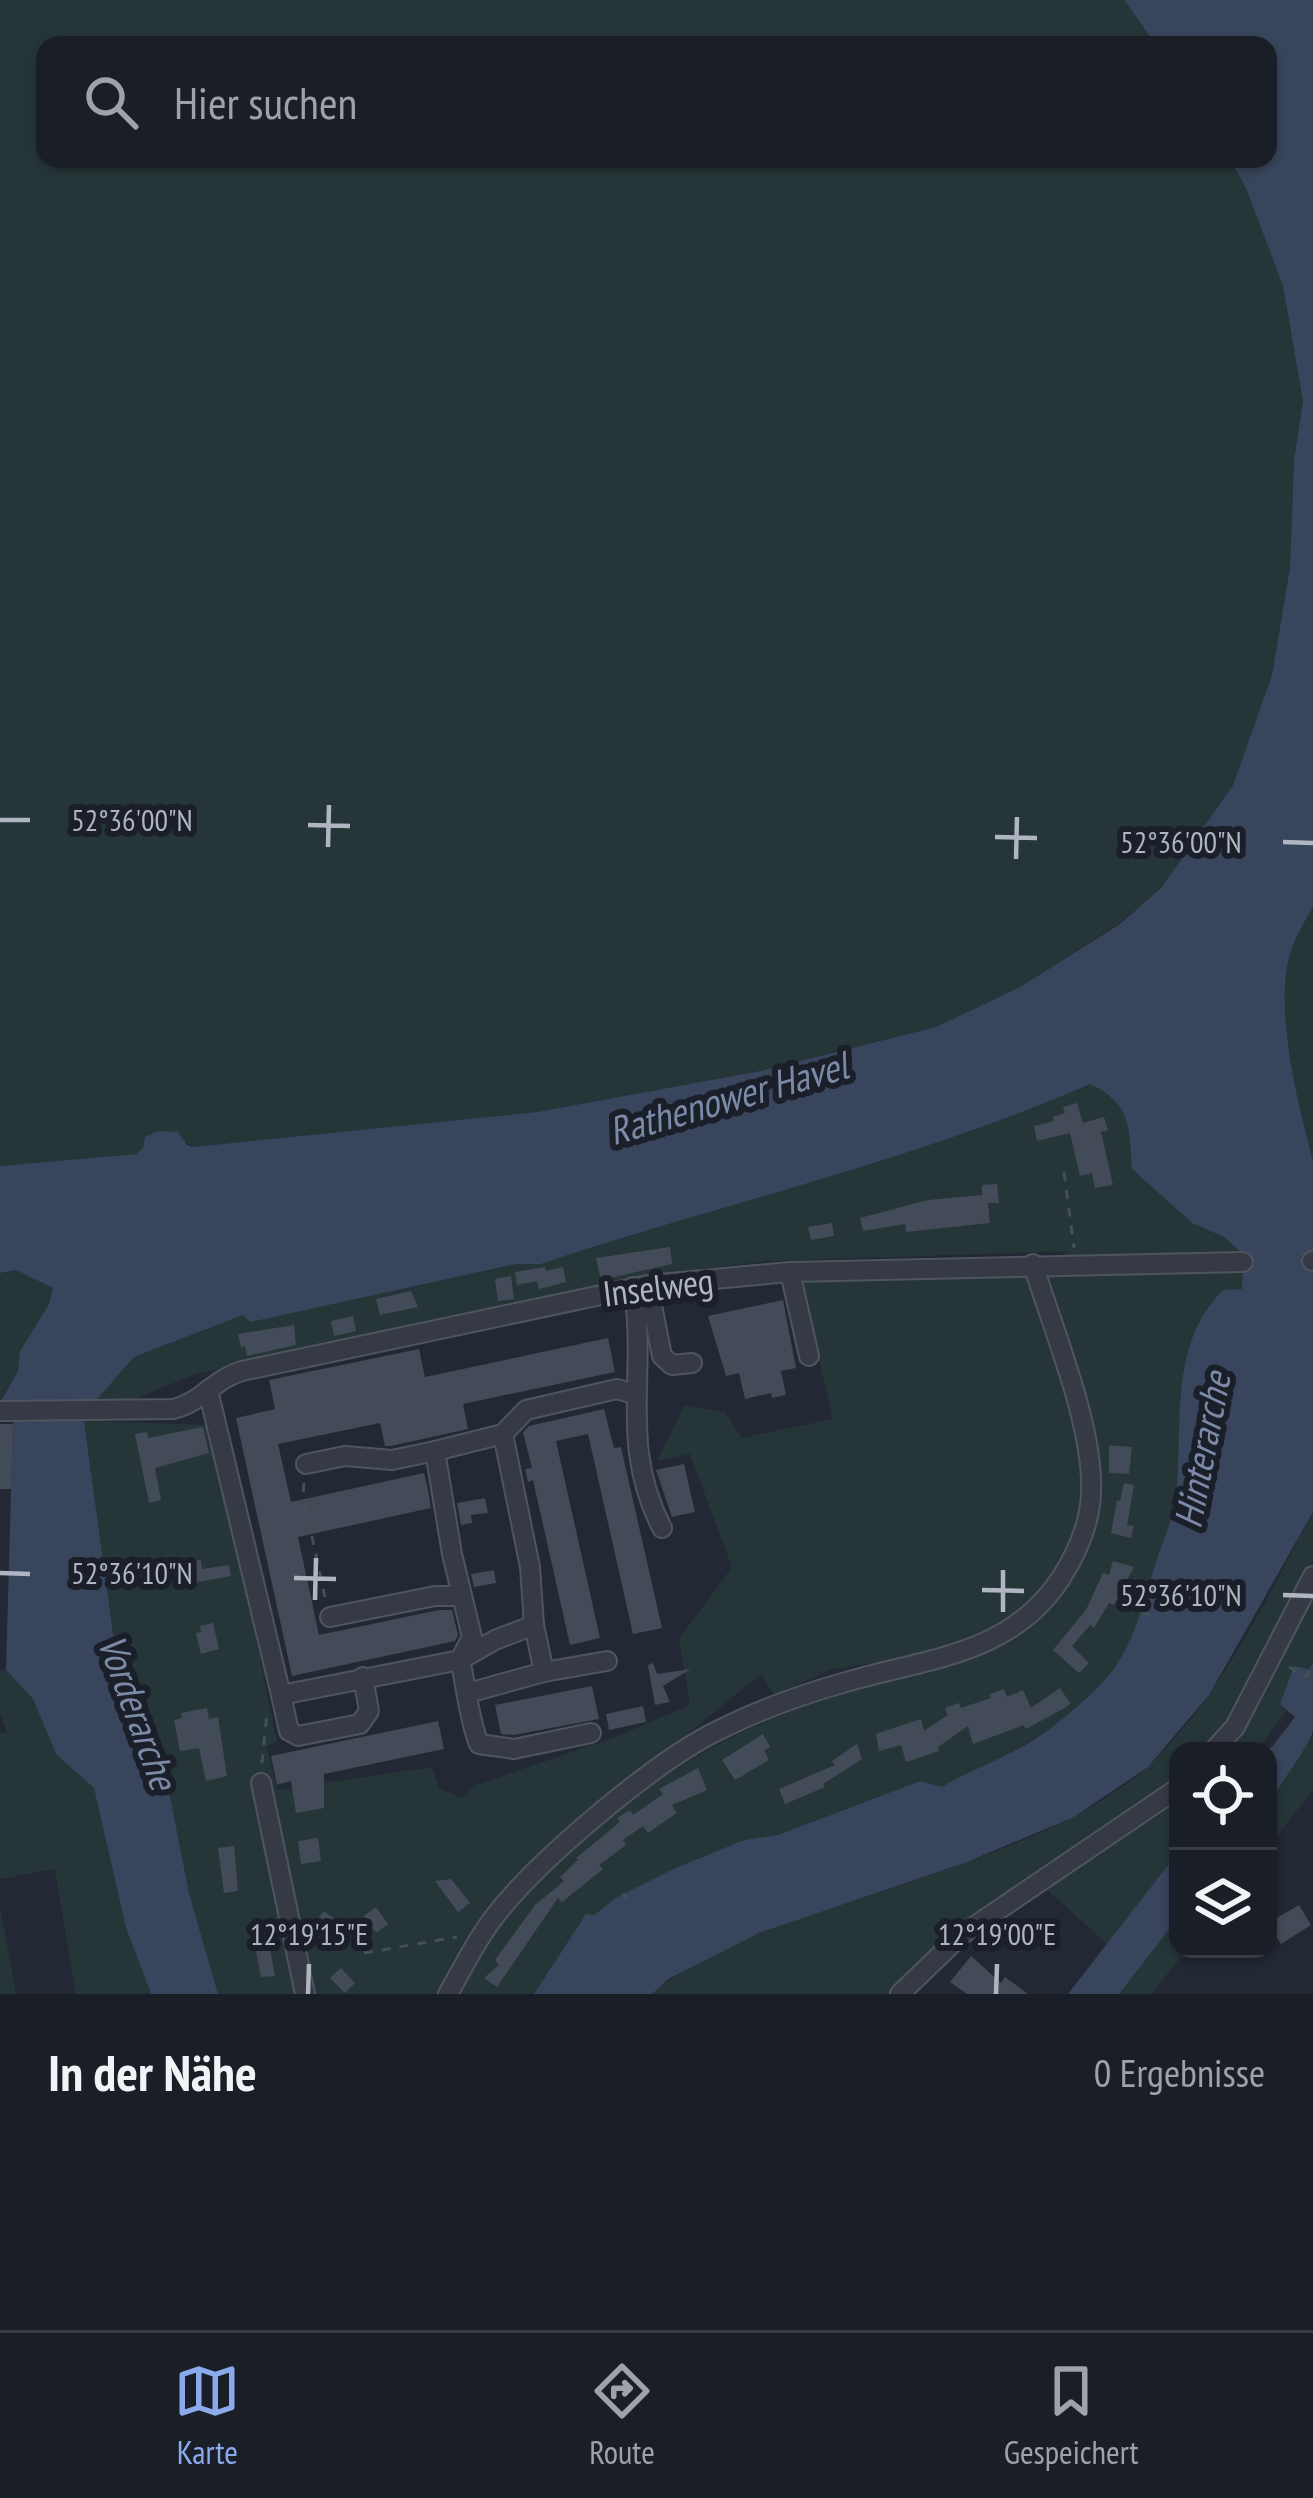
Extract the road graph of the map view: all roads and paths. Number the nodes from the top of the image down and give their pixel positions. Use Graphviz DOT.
graph roads {
  1 [pos="1064,1172"];
  2 [pos="1243,1262"];
  3 [pos="1033,1264"];
  4 [pos="1076,1264"];
  5 [pos="790,1272"];
  6 [pos="640,1286"];
  7 [pos="809,1356"];
  8 [pos="692,1364"];
  9 [pos="208,1390"];
  10 [pos="634,1394"];
  11 [pos="0,1411"];
  12 [pos="503,1434"];
  13 [pos="435,1451"];
  14 [pos="306,1464"];
  15 [pos="662,1528"];
  16 [pos="1313,1576"];
  17 [pos="462,1596"];
  18 [pos="1142,1612"];
  19 [pos="1151,1616"];
  20 [pos="330,1617"];
  21 [pos="534,1625"];
  22 [pos="460,1660"];
  23 [pos="608,1661"];
  24 [pos="1313,1664"];
  25 [pos="1289,1667"];
  26 [pos="544,1672"];
  27 [pos="363,1677"];
  28 [pos="468,1693"];
  29 [pos="281,1695"];
  30 [pos="591,1732"];
  31 [pos="162,1740"];
  32 [pos="1222,1742"];
  33 [pos="148,1743"];
  34 [pos="261,1783"];
  35 [pos="1169,1794"];
  36 [pos="623,1893"];
  37 [pos="627,1899"];
  38 [pos="482,1933"];
  39 [pos="364,1953"];
  40 [pos="305,1994"];
  41 [pos="448,1994"];
  42 [pos="900,1994"];
  1 -- 4 [label="path"];
  2 -- 4 [label="street, Inselweg"];
  3 -- 4 [label="street, Inselweg"];
  3 -- 5 [label="street, Inselweg"];
  3 -- 38 [label="street"];
  5 -- 6 [label="street, Inselweg"];
  5 -- 7 [label="street"];
  6 -- 8 [label="street"];
  6 -- 9 [label="street, Inselweg"];
  6 -- 10 [label="street"];
  9 -- 11 [label="street, Inselweg"];
  9 -- 29 [label="street"];
  10 -- 12 [label="street"];
  10 -- 15 [label="street"];
  12 -- 13 [label="street"];
  12 -- 21 [label="street"];
  13 -- 14 [label="street"];
  13 -- 17 [label="street"];
  14 -- 20 [label="path"];
  16 -- 32 [label="street"];
  17 -- 20 [label="street"];
  17 -- 22 [label="street"];
  18 -- 19 [label="path"];
  21 -- 22 [label="street"];
  21 -- 26 [label="street"];
  22 -- 27 [label="street"];
  22 -- 28 [label="street"];
  23 -- 26 [label="street"];
  24 -- 25 [label="path"];
  26 -- 28 [label="street"];
  27 -- 29 [label="street"];
  27 -- 29 [label="street"];
  28 -- 30 [label="street"];
  31 -- 33 [label="path"];
  34 -- 40 [label="street"];
  35 -- 42 [label="street"];
  36 -- 37 [label="path"];
  38 -- 39 [label="path"];
  38 -- 41 [label="street"];
}
